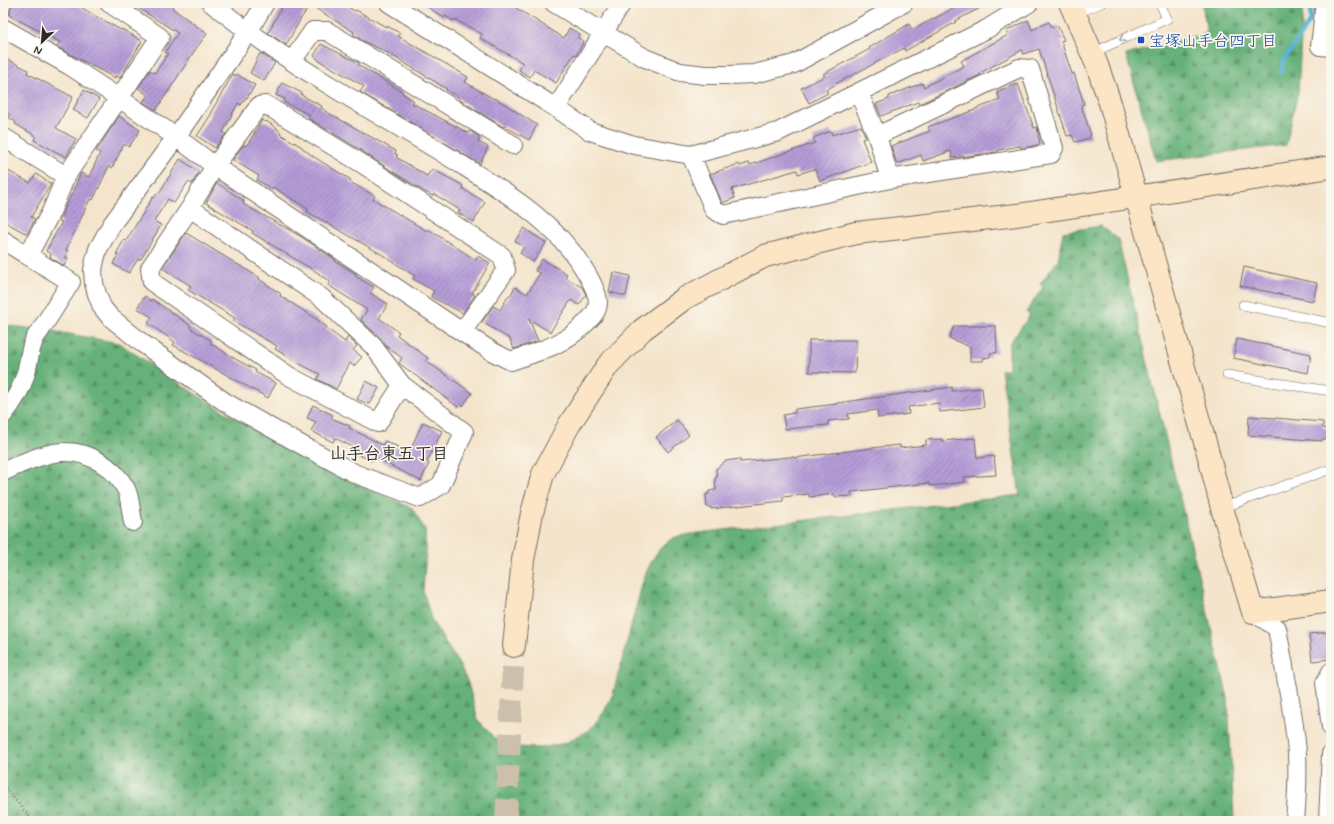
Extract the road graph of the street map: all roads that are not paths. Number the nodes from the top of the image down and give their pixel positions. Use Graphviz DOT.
graph roads {
  1 [pos="110,3"];
  2 [pos="211,3"];
  3 [pos="265,3"];
  4 [pos="389,3"];
  5 [pos="554,3"];
  6 [pos="622,3"];
  7 [pos="904,3"];
  8 [pos="1029,3"];
  9 [pos="1101,3"];
  10 [pos="1160,3"];
  11 [pos="1325,3"];
  12 [pos="1073,9"];
  13 [pos="3,28"];
  14 [pos="248,32"];
  15 [pos="602,33"];
  16 [pos="1331,47"];
  17 [pos="1092,53"];
  18 [pos="292,61"];
  19 [pos="859,93"];
  20 [pos="119,98"];
  21 [pos="556,108"];
  22 [pos="877,136"];
  23 [pos="3,137"];
  24 [pos="176,137"];
  25 [pos="513,146"];
  26 [pos="691,155"];
  27 [pos="215,166"];
  28 [pos="1331,166"];
  29 [pos="66,176"];
  30 [pos="890,179"];
  31 [pos="1137,196"];
  32 [pos="190,208"];
  33 [pos="3,240"];
  34 [pos="25,254"];
  35 [pos="1243,305"];
  36 [pos="1331,323"];
  37 [pos="462,332"];
  38 [pos="1227,374"];
  39 [pos="402,385"];
  40 [pos="1331,391"];
  41 [pos="3,415"];
  42 [pos="1331,470"];
  43 [pos="3,472"];
  44 [pos="1222,508"];
  45 [pos="133,522"];
  46 [pos="1331,601"];
  47 [pos="1253,612"];
  48 [pos="514,646"];
  49 [pos="1331,672"];
  50 [pos="1331,727"];
  51 [pos="1331,754"];
  52 [pos="1330,796"];
  53 [pos="1295,821"];
  54 [pos="1328,821"];
  1 -- 20 [label="street"];
  2 -- 14 [label="street"];
  3 -- 14 [label="street"];
  4 -- 21 [label="street"];
  5 -- 15 [label="street"];
  6 -- 15 [label="street"];
  7 -- 15 [label="street"];
  8 -- 19 [label="street"];
  9 -- 12 [label="lane"];
  10 -- 17 [label="lane, one-way"];
  11 -- 16 [label="street"];
  12 -- 17 [label="street"];
  13 -- 20 [label="street"];
  14 -- 18 [label="street"];
  14 -- 24 [label="street"];
  15 -- 21 [label="street"];
  17 -- 31 [label="street"];
  18 -- 25 [label="street"];
  18 -- 37 [label="street"];
  19 -- 22 [label="street"];
  19 -- 26 [label="street"];
  20 -- 24 [label="street"];
  20 -- 29 [label="street"];
  21 -- 26 [label="street"];
  22 -- 30 [label="street"];
  22 -- 30 [label="street"];
  23 -- 29 [label="street"];
  24 -- 27 [label="street"];
  24 -- 39 [label="street"];
  26 -- 30 [label="street"];
  27 -- 32 [label="street"];
  27 -- 37 [label="street"];
  27 -- 37 [label="street"];
  28 -- 31 [label="street"];
  29 -- 34 [label="street"];
  31 -- 44 [label="street"];
  31 -- 48 [label="street"];
  32 -- 39 [label="street"];
  32 -- 39 [label="street"];
  33 -- 34 [label="street"];
  34 -- 41 [label="street"];
  35 -- 36 [label="lane"];
  38 -- 40 [label="lane"];
  42 -- 44 [label="lane"];
  43 -- 45 [label="street"];
  44 -- 47 [label="street"];
  46 -- 47 [label="street"];
  47 -- 53 [label="street"];
  49 -- 50 [label="street"];
  51 -- 52 [label="street"];
  52 -- 54 [label="street"];
}
